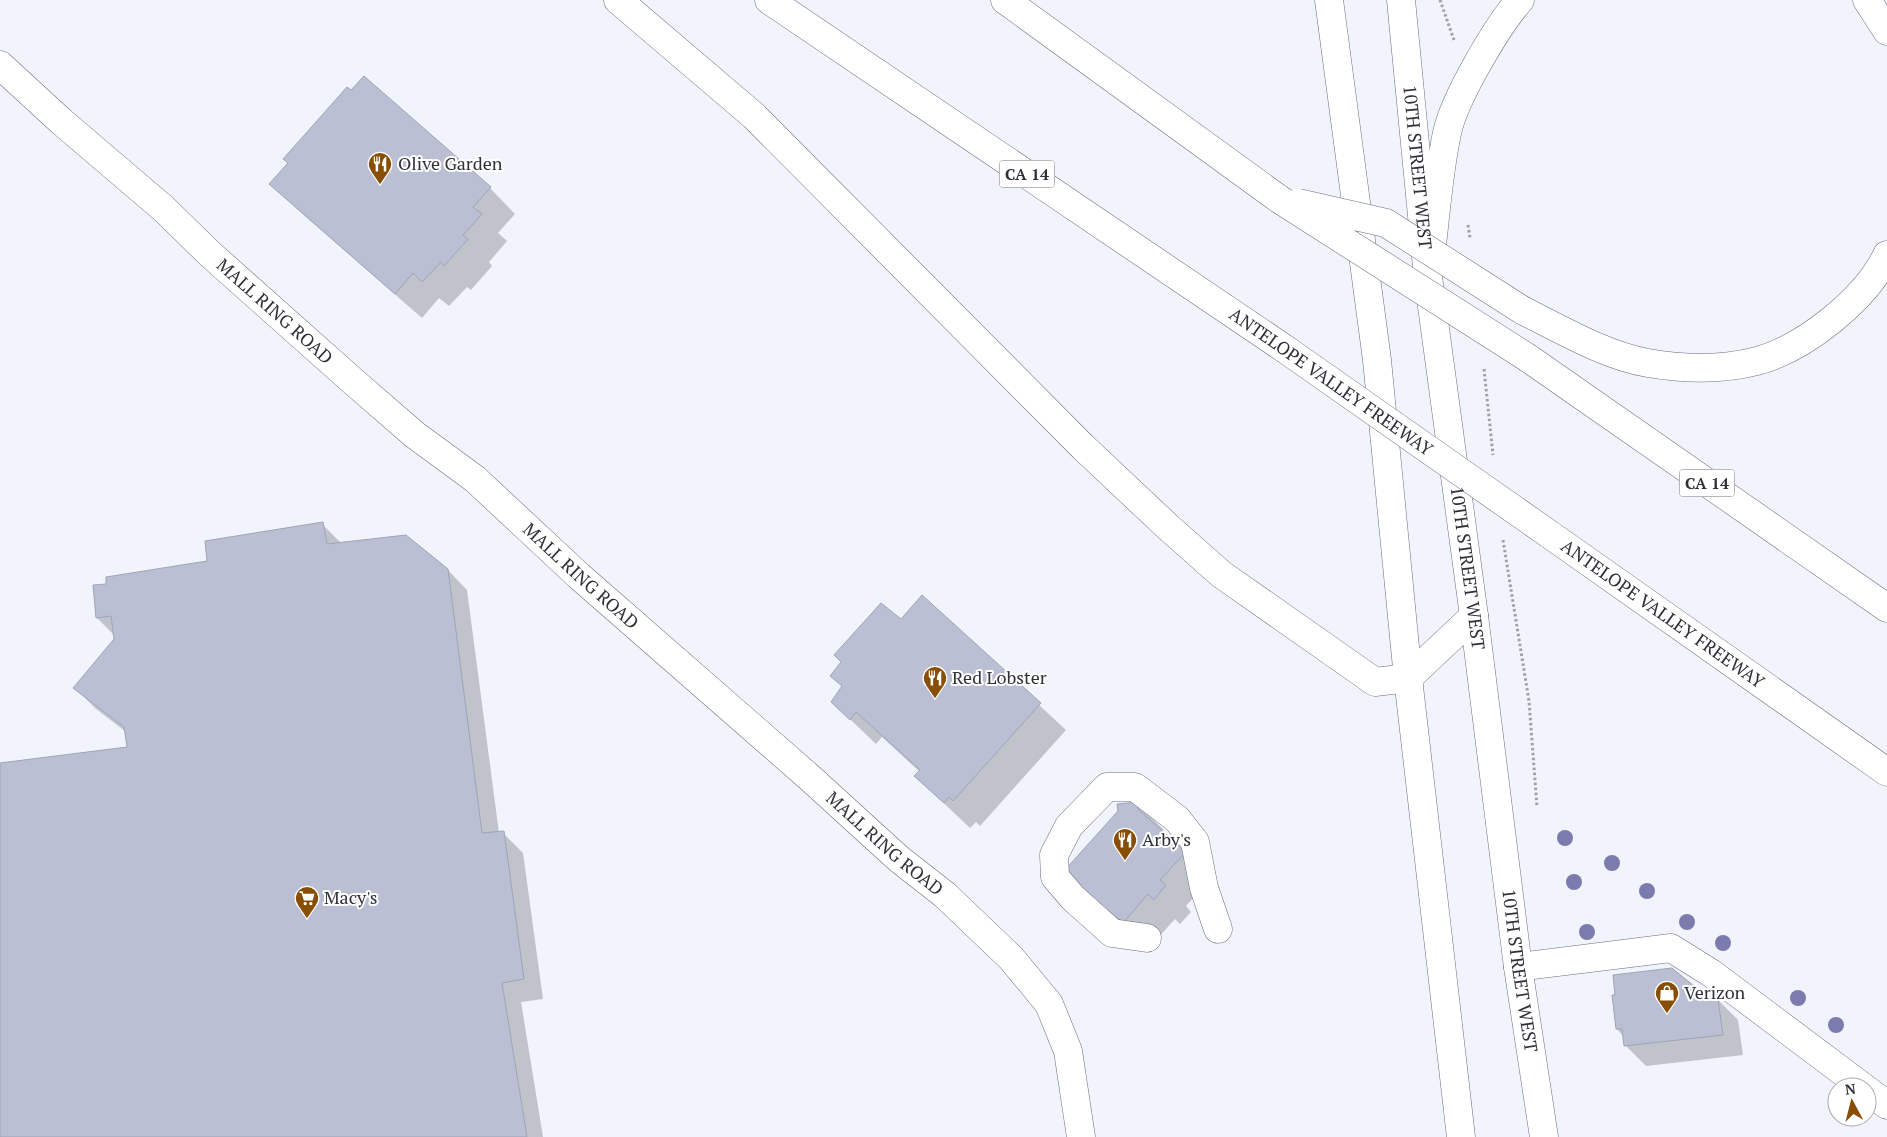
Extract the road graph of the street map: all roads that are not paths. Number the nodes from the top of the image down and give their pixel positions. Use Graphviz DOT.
graph roads {
  1 [pos="618,0"];
  2 [pos="769,0"];
  3 [pos="1004,0"];
  4 [pos="1328,0"];
  5 [pos="1401,0"];
  6 [pos="1520,0"];
  7 [pos="1867,0"];
  8 [pos="1887,31"];
  9 [pos="0,65"];
  10 [pos="1279,199"];
  11 [pos="1887,255"];
  12 [pos="1428,277"];
  13 [pos="1887,608"];
  14 [pos="1474,616"];
  15 [pos="1408,678"];
  16 [pos="1887,772"];
  17 [pos="1218,929"];
  18 [pos="1147,938"];
  19 [pos="1518,967"];
  20 [pos="1850,1077"];
  21 [pos="1081,1137"];
  22 [pos="1461,1137"];
  23 [pos="1544,1137"];
  1 -- 15 [label="main road"];
  2 -- 16 [label="main road, ANTELOPE VALLEY FREEWAY / CA 14, bridge"];
  3 -- 10 [label="main road, CA 14"];
  4 -- 15 [label="main road"];
  5 -- 12 [label="main road, 10TH STREET WEST"];
  6 -- 12 [label="main road"];
  7 -- 8 [label="main road"];
  9 -- 21 [label="main road, MALL RING ROAD"];
  10 -- 11 [label="main road, bridge"];
  10 -- 13 [label="main road, CA 14, bridge"];
  12 -- 14 [label="main road, 10TH STREET WEST"];
  14 -- 15 [label="main road"];
  14 -- 19 [label="main road, 10TH STREET WEST"];
  15 -- 22 [label="main road"];
  17 -- 18 [label="main road"];
  19 -- 20 [label="main road"];
  19 -- 23 [label="main road, 10TH STREET WEST"];
}
